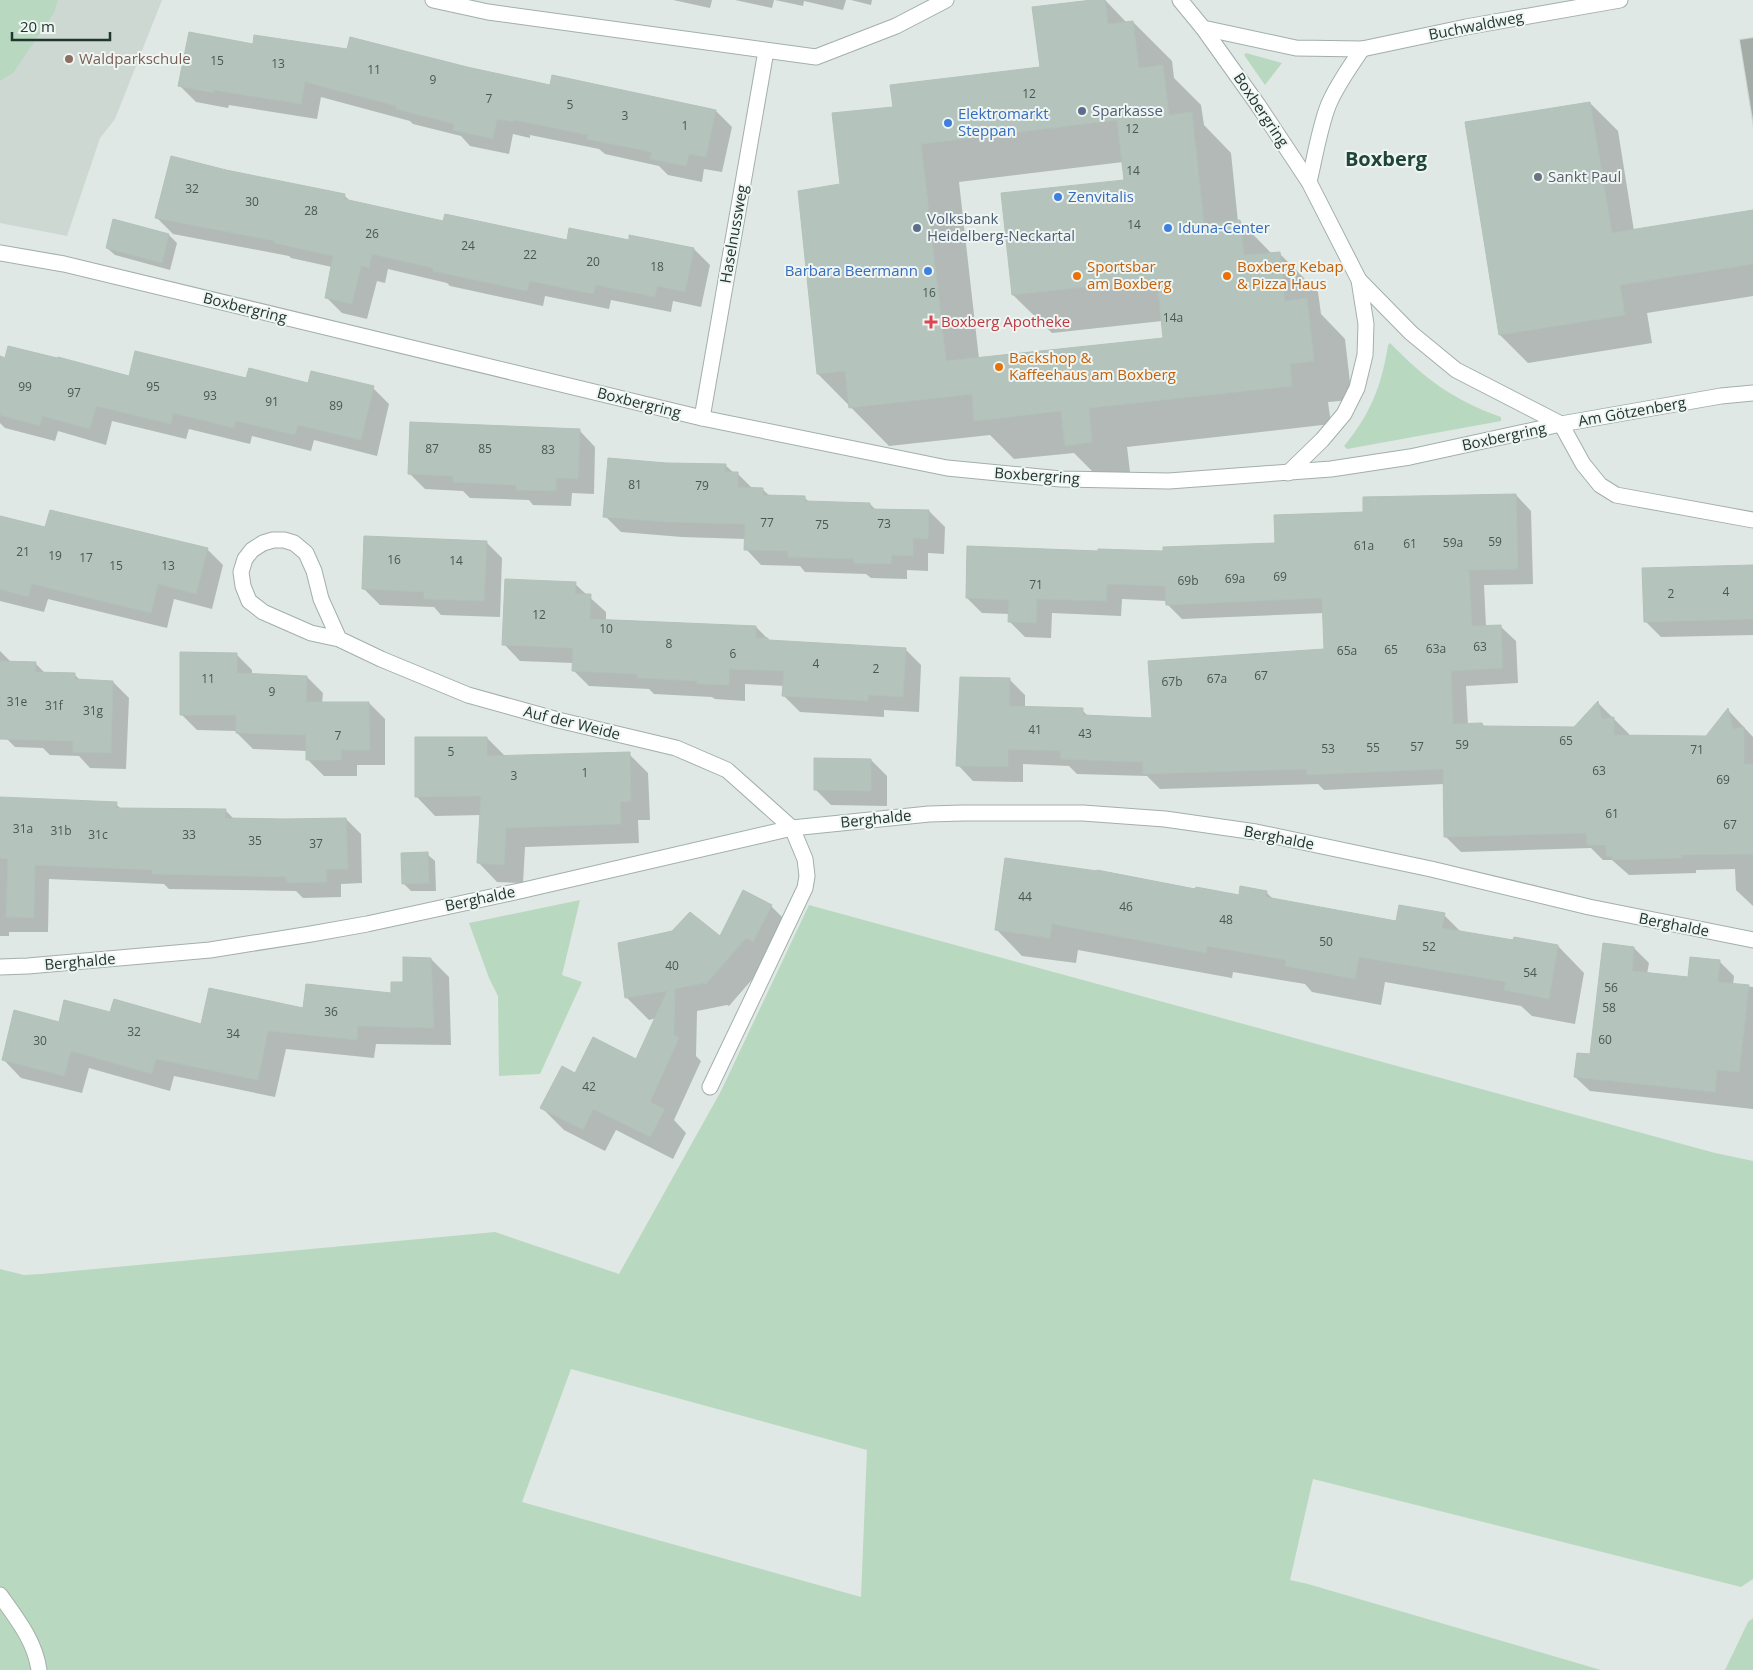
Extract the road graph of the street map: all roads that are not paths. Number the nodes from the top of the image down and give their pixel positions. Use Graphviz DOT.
graph roads {
  1 [pos="433,0"];
  2 [pos="946,0"];
  3 [pos="1180,0"];
  4 [pos="1620,0"];
  5 [pos="1204,28"];
  6 [pos="1362,49"];
  7 [pos="766,51"];
  8 [pos="1309,182"];
  9 [pos="0,252"];
  10 [pos="1359,280"];
  11 [pos="1753,393"];
  12 [pos="702,418"];
  13 [pos="1562,424"];
  14 [pos="1288,473"];
  15 [pos="1753,520"];
  16 [pos="339,639"];
  17 [pos="792,828"];
  18 [pos="1753,940"];
  19 [pos="0,967"];
  20 [pos="710,1087"];
  21 [pos="0,1596"];
  22 [pos="39,1670"];
  1 -- 7 [label="street"];
  2 -- 7 [label="street"];
  3 -- 5 [label="street, Boxbergring"];
  4 -- 6 [label="street, Buchwaldweg"];
  5 -- 6 [label="street, Buchwaldweg"];
  5 -- 8 [label="street, Boxbergring"];
  6 -- 8 [label="street"];
  7 -- 12 [label="street, Haselnussweg"];
  8 -- 10 [label="street, Boxbergring"];
  9 -- 12 [label="street, Boxbergring"];
  10 -- 13 [label="street, Boxbergring"];
  10 -- 14 [label="street, Boxbergring"];
  11 -- 13 [label="street, Am Götzenberg"];
  12 -- 14 [label="street, Boxbergring"];
  13 -- 14 [label="street, Boxbergring"];
  13 -- 15 [label="street, Am Götzenberg"];
  16 -- 16 [label="street, Auf der Weide"];
  16 -- 17 [label="street, Auf der Weide"];
  17 -- 18 [label="street, Berghalde"];
  17 -- 19 [label="street, Berghalde"];
  17 -- 20 [label="street"];
  21 -- 22 [label="street"];
}
